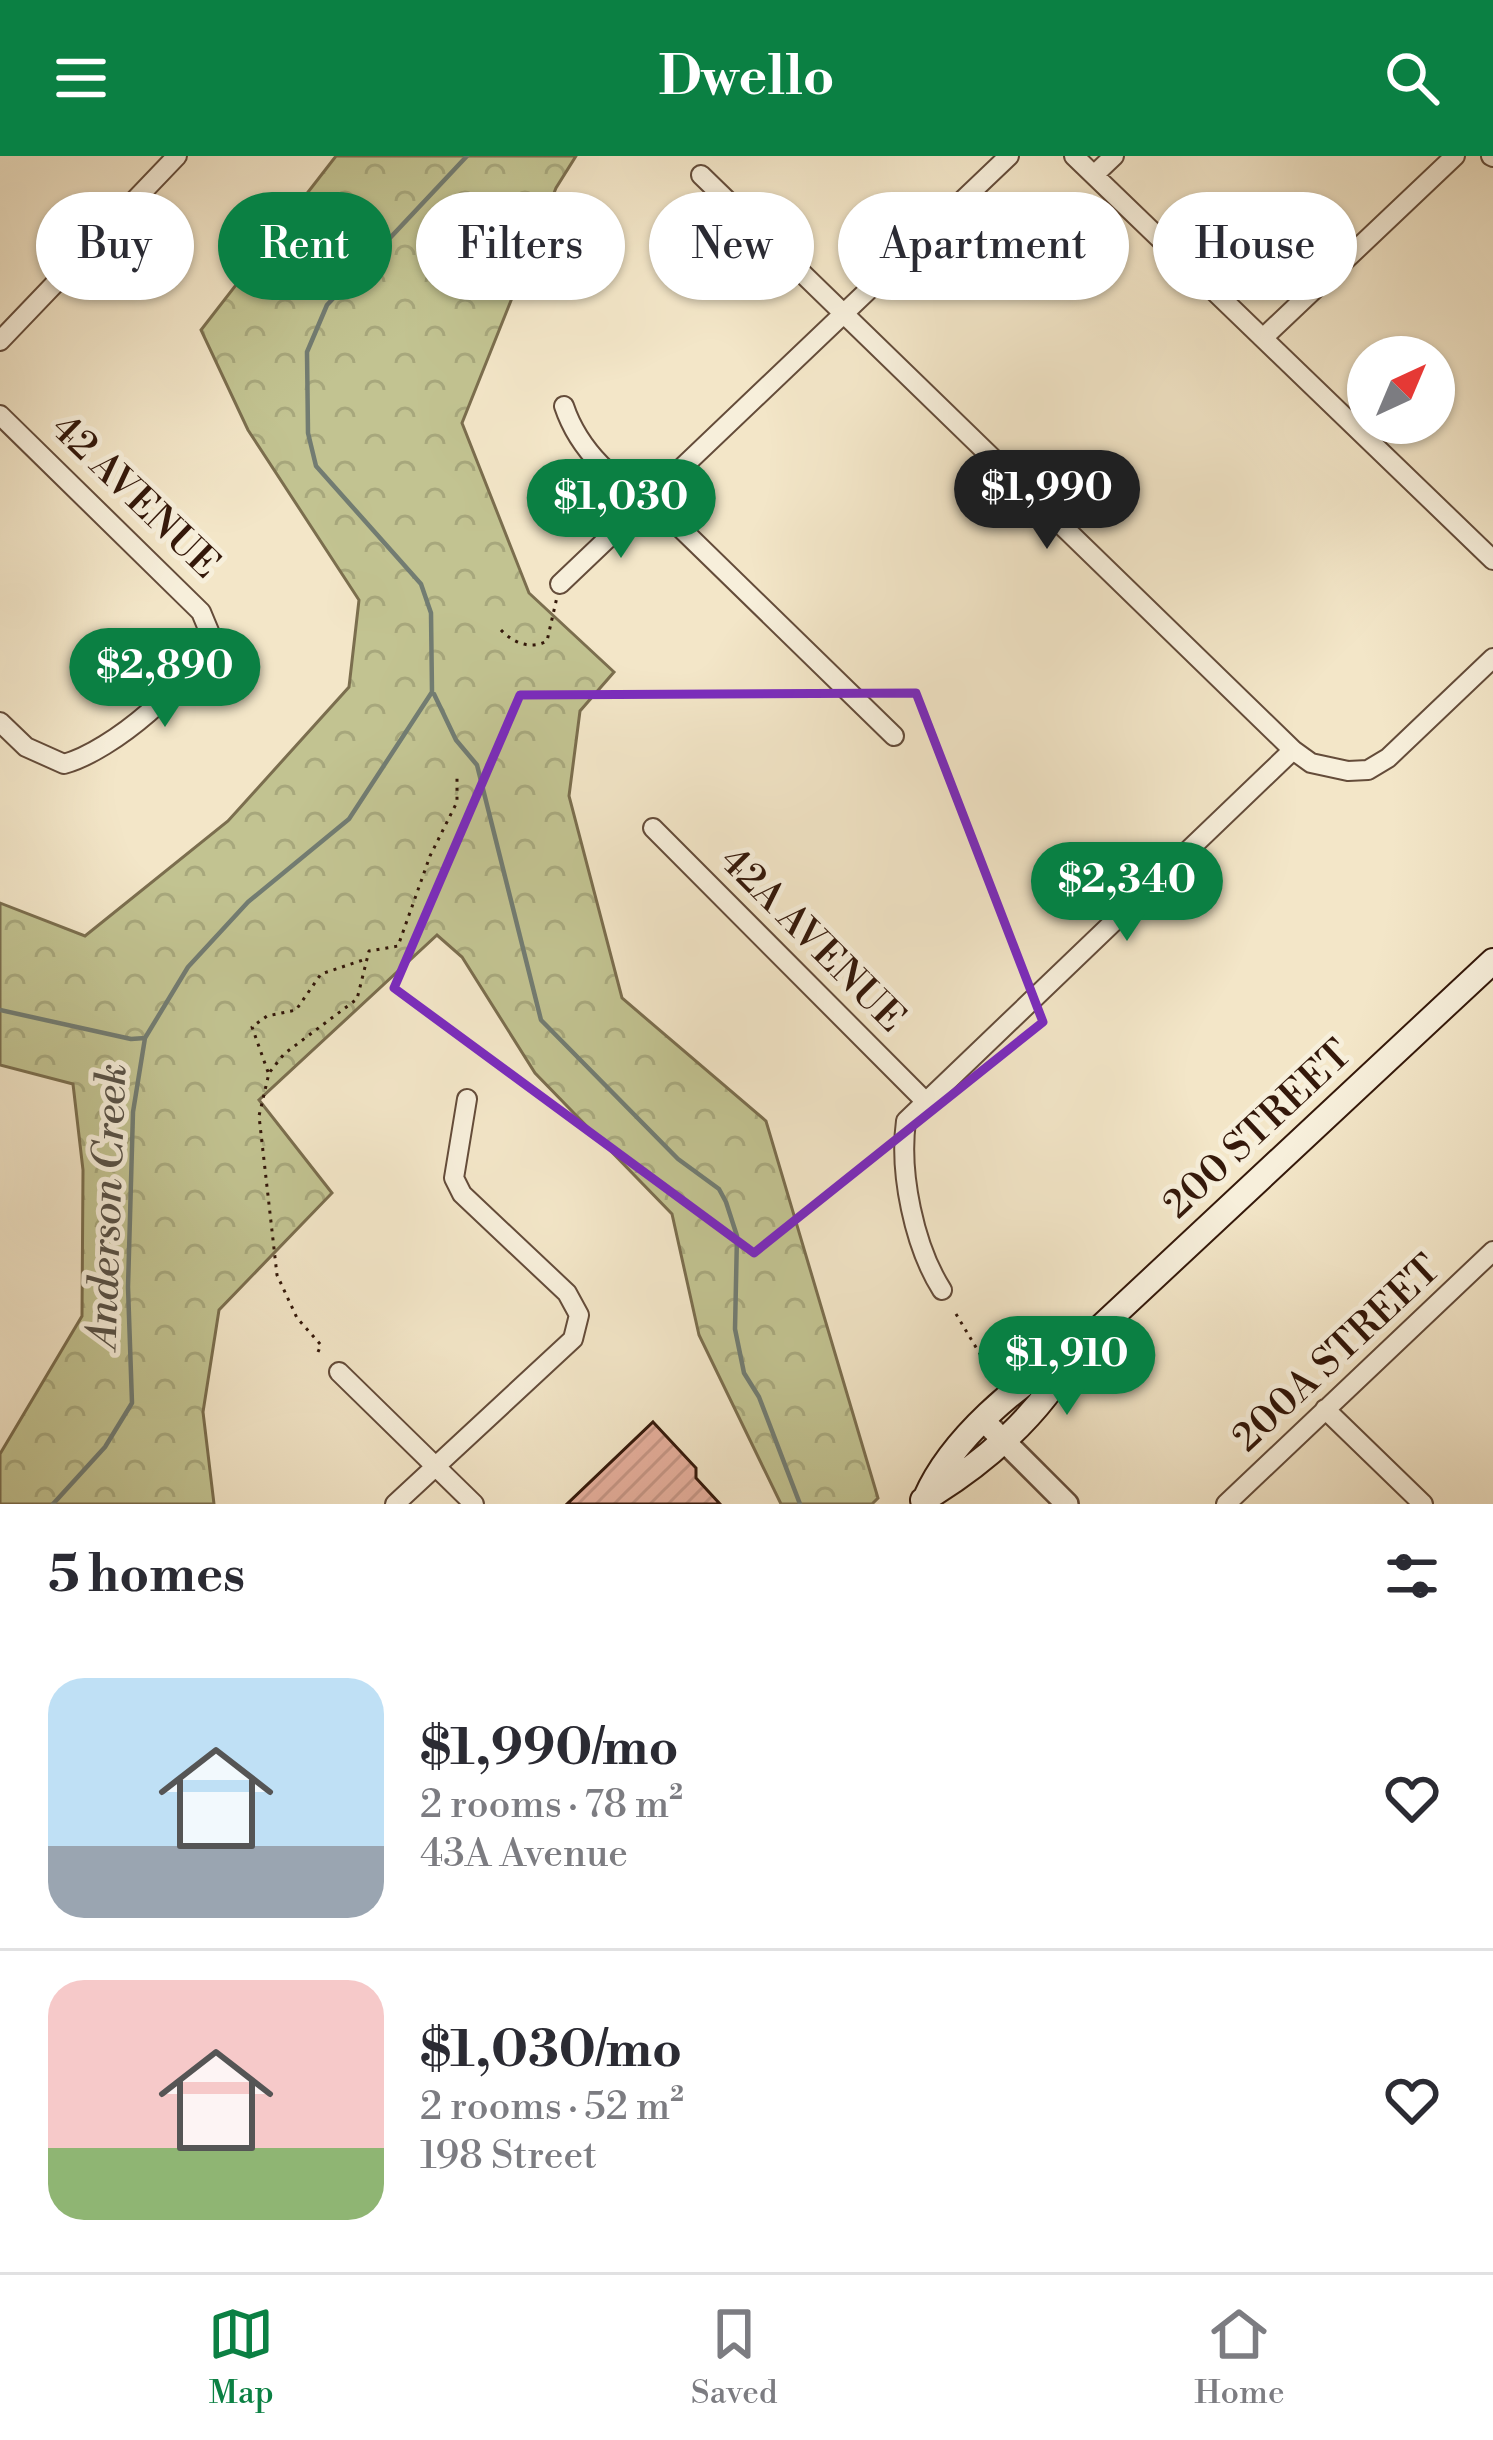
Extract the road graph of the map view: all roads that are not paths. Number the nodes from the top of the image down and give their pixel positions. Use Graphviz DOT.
graph roads {
  1 [pos="177,156"];
  2 [pos="1009,156"];
  3 [pos="1074,156"];
  4 [pos="1114,156"];
  5 [pos="1455,156"];
  6 [pos="701,175"];
  7 [pos="1094,175"];
  8 [pos="841,313"];
  9 [pos="1263,338"];
  10 [pos="0,340"];
  11 [pos="564,406"];
  12 [pos="0,416"];
  13 [pos="644,499"];
  14 [pos="1493,560"];
  15 [pos="560,584"];
  16 [pos="1493,658"];
  17 [pos="0,722"];
  18 [pos="894,736"];
  19 [pos="1293,750"];
  20 [pos="653,828"];
  21 [pos="1493,961"];
  22 [pos="467,1099"];
  23 [pos="923,1099"];
  24 [pos="1492,1254"];
  25 [pos="942,1290"];
  26 [pos="340,1372"];
  27 [pos="1325,1409"];
  28 [pos="994,1430"];
  29 [pos="437,1467"];
  30 [pos="922,1501"];
  31 [pos="394,1504"];
  32 [pos="474,1504"];
  33 [pos="1067,1504"];
  34 [pos="1226,1504"];
  35 [pos="1423,1504"];
  1 -- 10 [label="street"];
  2 -- 8 [label="street"];
  3 -- 7 [label="street"];
  4 -- 7 [label="street"];
  5 -- 9 [label="street"];
  6 -- 8 [label="street"];
  7 -- 9 [label="street"];
  8 -- 13 [label="street"];
  8 -- 19 [label="street"];
  9 -- 14 [label="street"];
  11 -- 13 [label="street"];
  12 -- 17 [label="street, 42 AVENUE"];
  13 -- 15 [label="street"];
  13 -- 18 [label="street"];
  16 -- 19 [label="street"];
  19 -- 23 [label="street"];
  20 -- 23 [label="street, 42A AVENUE"];
  21 -- 28 [label="main road, 200 STREET"];
  22 -- 29 [label="street"];
  23 -- 25 [label="street"];
  24 -- 27 [label="street, 200A STREET"];
  26 -- 29 [label="street"];
  27 -- 34 [label="street, 200A STREET"];
  27 -- 35 [label="street"];
  28 -- 30 [label="main road, 200 STREET"];
  28 -- 33 [label="street"];
  29 -- 31 [label="street"];
  29 -- 32 [label="street"];
}
